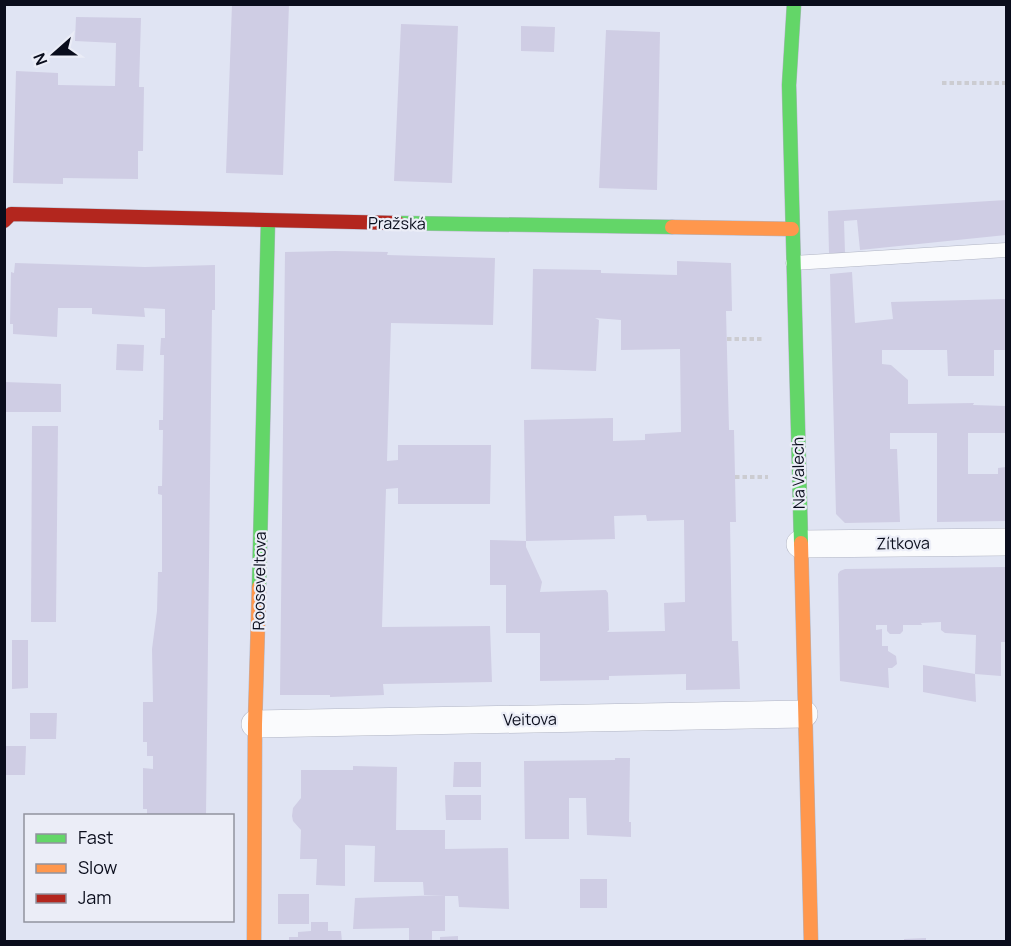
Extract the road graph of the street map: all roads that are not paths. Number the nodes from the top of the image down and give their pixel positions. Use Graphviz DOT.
graph roads {
  1 [pos="792,9"];
  2 [pos="4,221"];
  3 [pos="268,221"];
  4 [pos="792,229"];
  5 [pos="1006,250"];
  6 [pos="793,262"];
  7 [pos="1006,542"];
  8 [pos="800,544"];
  9 [pos="804,714"];
  10 [pos="255,724"];
  11 [pos="254,942"];
  12 [pos="812,942"];
  1 -- 4 [label="street, Na Valech"];
  2 -- 3 [label="street, Pražská"];
  3 -- 4 [label="street, Pražská"];
  3 -- 10 [label="street, Rooseveltova"];
  4 -- 6 [label="street, Na Valech"];
  5 -- 6 [label="lane"];
  6 -- 8 [label="street, Na Valech"];
  7 -- 8 [label="street, Zítkova"];
  8 -- 9 [label="street, Na Valech"];
  9 -- 10 [label="street, Veitova"];
  9 -- 12 [label="street, Na Valech"];
  10 -- 11 [label="street, Rooseveltova"];
}
